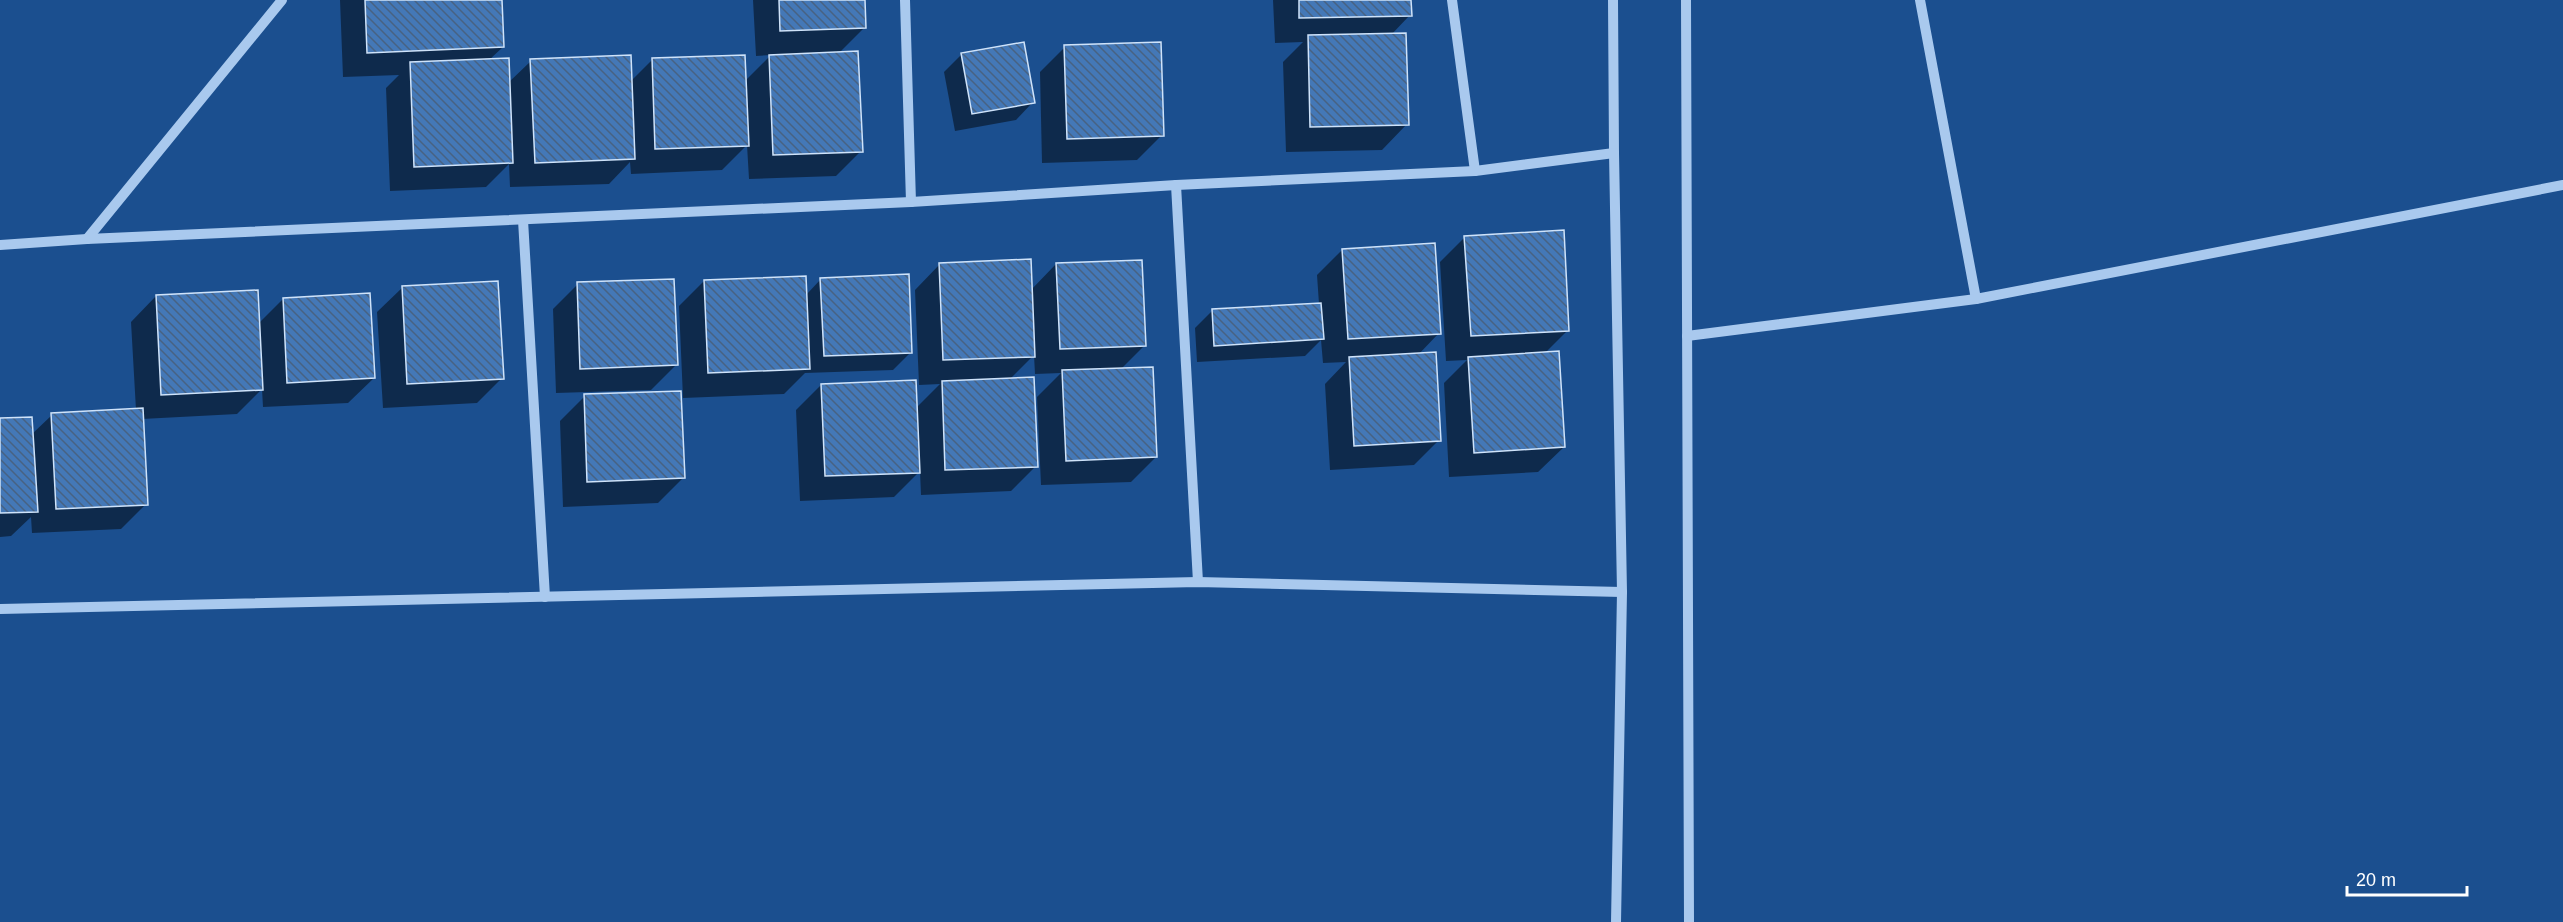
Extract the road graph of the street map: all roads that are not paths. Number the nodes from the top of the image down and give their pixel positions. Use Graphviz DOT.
graph roads {
  1 [pos="282,0"];
  2 [pos="905,0"];
  3 [pos="1452,0"];
  4 [pos="1613,0"];
  5 [pos="1686,0"];
  6 [pos="1920,0"];
  7 [pos="1614,153"];
  8 [pos="1474,171"];
  9 [pos="1176,185"];
  10 [pos="2563,185"];
  11 [pos="911,202"];
  12 [pos="523,220"];
  13 [pos="87,239"];
  14 [pos="0,245"];
  15 [pos="1976,299"];
  16 [pos="1687,336"];
  17 [pos="1198,582"];
  18 [pos="1622,592"];
  19 [pos="545,597"];
  20 [pos="0,609"];
  21 [pos="1616,922"];
  22 [pos="1689,922"];
  1 -- 13 [label="street"];
  2 -- 11 [label="street"];
  3 -- 8 [label="street"];
  4 -- 7 [label="street"];
  5 -- 16 [label="street"];
  6 -- 15 [label="street"];
  7 -- 8 [label="street"];
  7 -- 18 [label="street"];
  8 -- 9 [label="street"];
  9 -- 11 [label="street"];
  9 -- 17 [label="street"];
  10 -- 15 [label="street"];
  11 -- 12 [label="street"];
  12 -- 13 [label="street"];
  12 -- 19 [label="street"];
  13 -- 14 [label="street"];
  15 -- 16 [label="street"];
  16 -- 22 [label="street"];
  17 -- 18 [label="street"];
  17 -- 19 [label="street"];
  18 -- 21 [label="street"];
  19 -- 20 [label="street"];
}
